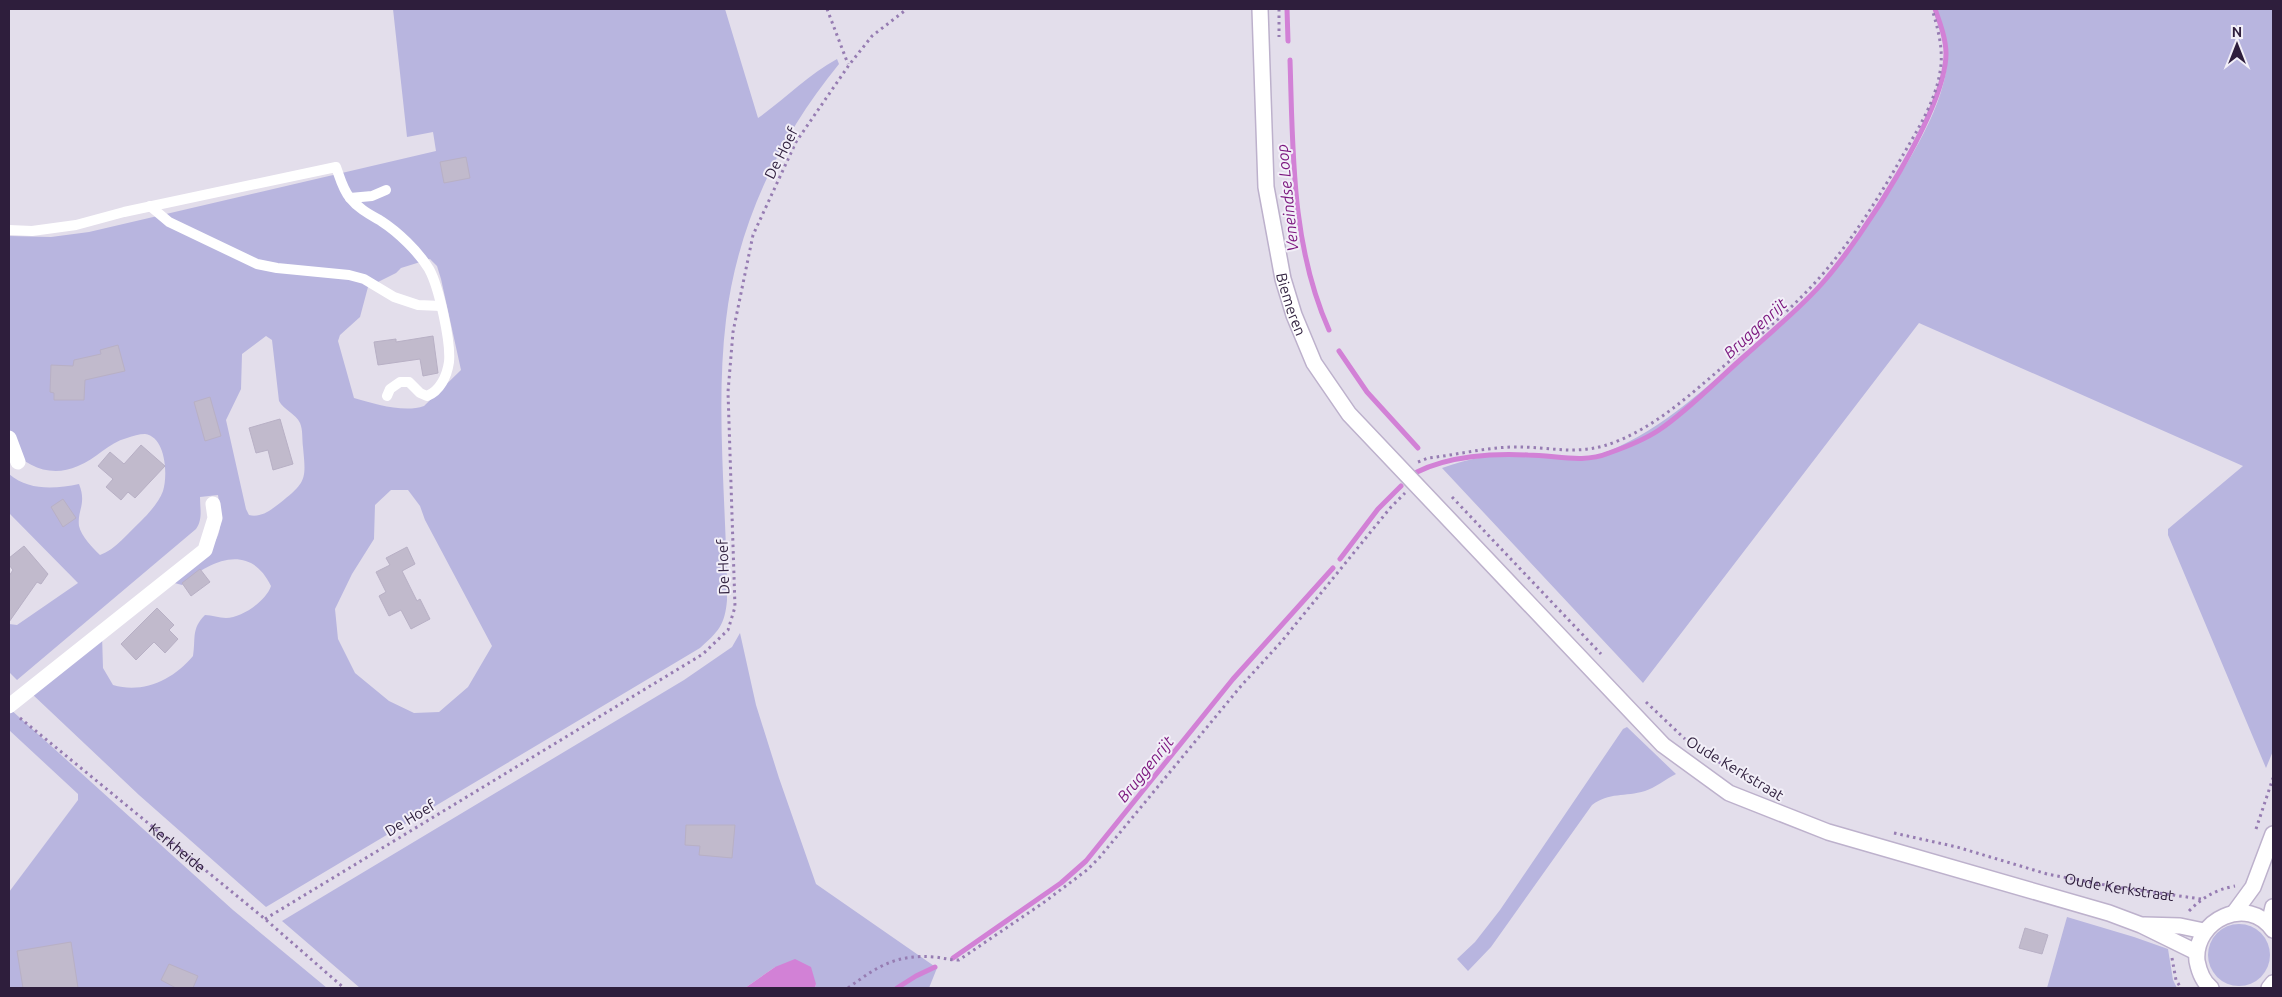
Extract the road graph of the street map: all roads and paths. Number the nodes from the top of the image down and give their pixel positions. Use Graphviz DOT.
graph roads {
  1 [pos="827,9"];
  2 [pos="907,9"];
  3 [pos="1260,9"];
  4 [pos="1279,9"];
  5 [pos="1932,9"];
  6 [pos="1279,46"];
  7 [pos="849,65"];
  8 [pos="1282,151"];
  9 [pos="386,190"];
  10 [pos="350,198"];
  11 [pos="150,206"];
  12 [pos="1290,218"];
  13 [pos="9,230"];
  14 [pos="441,306"];
  15 [pos="387,396"];
  16 [pos="9,438"];
  17 [pos="1411,455"];
  18 [pos="18,462"];
  19 [pos="1410,479"];
  20 [pos="1448,493"];
  21 [pos="213,504"];
  22 [pos="1604,657"];
  23 [pos="1644,699"];
  24 [pos="12,710"];
  25 [pos="1691,745"];
  26 [pos="1699,750"];
  27 [pos="2273,778"];
  28 [pos="1767,790"];
  29 [pos="1885,830"];
  30 [pos="2255,832"];
  31 [pos="2273,834"];
  32 [pos="2201,899"];
  33 [pos="2273,907"];
  34 [pos="2234,913"];
  35 [pos="265,919"];
  36 [pos="2141,925"];
  37 [pos="2271,927"];
  38 [pos="2204,930"];
  39 [pos="2196,952"];
  40 [pos="2273,983"];
  41 [pos="344,988"];
  42 [pos="848,988"];
  43 [pos="2209,988"];
  44 [pos="2269,988"];
  1 -- 7 [label="path"];
  2 -- 7 [label="path, De Hoef"];
  3 -- 19 [label="street, Biemeren"];
  4 -- 6 [label="path"];
  5 -- 17 [label="path"];
  7 -- 35 [label="path, De Hoef"];
  8 -- 12 [label="path"];
  9 -- 10 [label="lane"];
  10 -- 11 [label="lane"];
  10 -- 14 [label="lane"];
  11 -- 13 [label="lane"];
  11 -- 14 [label="lane"];
  14 -- 15 [label="lane"];
  16 -- 18 [label="street"];
  19 -- 36 [label="street, Oude Kerkstraat"];
  19 -- 42 [label="path"];
  20 -- 22 [label="path"];
  21 -- 24 [label="street"];
  23 -- 25 [label="path, Oude Kerkstraat"];
  24 -- 35 [label="path, Kerkheide"];
  26 -- 28 [label="path, Oude Kerkstraat"];
  27 -- 30 [label="path"];
  29 -- 32 [label="path, Oude Kerkstraat"];
  31 -- 34 [label="street"];
  33 -- 37 [label="street"];
  34 -- 37 [label="street"];
  34 -- 38 [label="street"];
  35 -- 41 [label="path, Kerkheide"];
  36 -- 38 [label="street, Oude Kerkstraat"];
  36 -- 39 [label="street, Oude Kerkstraat"];
  38 -- 39 [label="street"];
  39 -- 43 [label="street"];
  40 -- 44 [label="street"];
}
